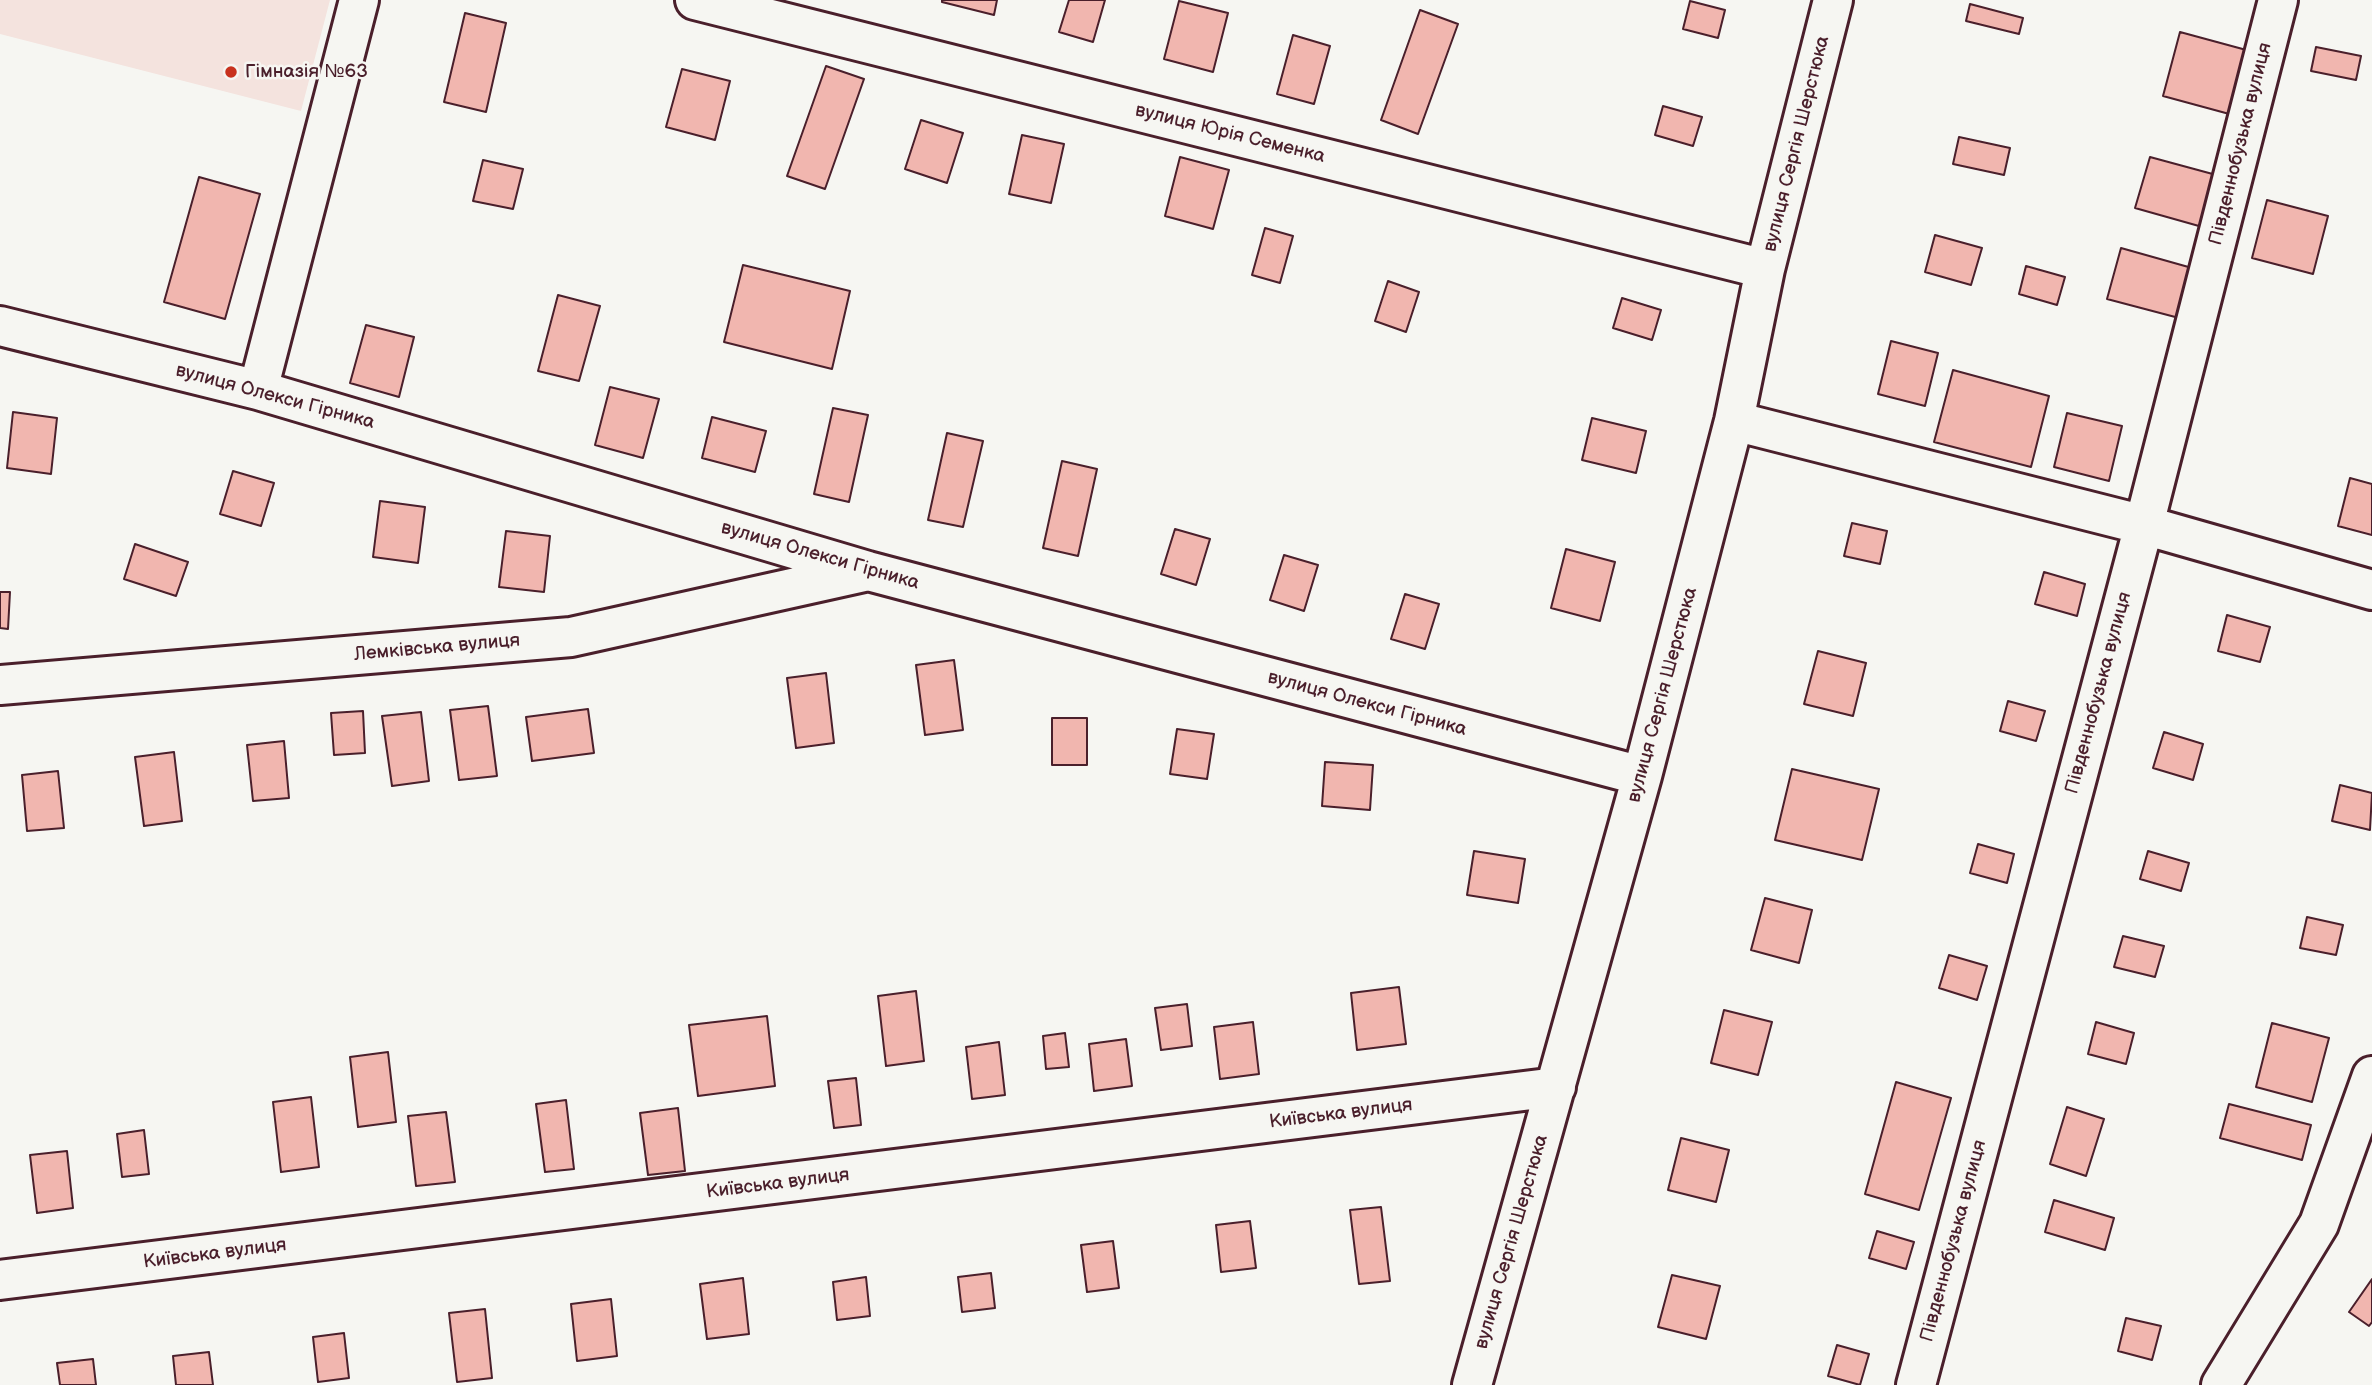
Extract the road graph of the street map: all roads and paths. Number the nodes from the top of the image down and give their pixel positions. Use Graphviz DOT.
graph roads {
  1 [pos="359,0"];
  2 [pos="695,0"];
  3 [pos="1833,0"];
  4 [pos="2278,0"];
  5 [pos="1765,269"];
  6 [pos="0,326"];
  7 [pos="258,390"];
  8 [pos="1734,421"];
  9 [pos="2144,525"];
  10 [pos="868,571"];
  11 [pos="2372,590"];
  12 [pos="0,685"];
  13 [pos="1642,776"];
  14 [pos="2372,1076"];
  15 [pos="1556,1087"];
  16 [pos="0,1280"];
  17 [pos="1472,1385"];
  18 [pos="1916,1385"];
  19 [pos="2221,1385"];
  1 -- 7 [label="street"];
  2 -- 5 [label="street, вулиця Юрія Семенка"];
  3 -- 5 [label="street, вулиця Сергія Шерстюка"];
  4 -- 9 [label="street, Південнобузька вулиця"];
  5 -- 8 [label="street, вулиця Сергія Шерстюка"];
  6 -- 7 [label="street, вулиця Олекси Гірника"];
  7 -- 10 [label="street, вулиця Олекси Гірника"];
  8 -- 9 [label="street"];
  8 -- 13 [label="street, вулиця Сергія Шерстюка"];
  9 -- 11 [label="street"];
  9 -- 18 [label="street, Південнобузька вулиця"];
  10 -- 12 [label="street, Лемківська вулиця"];
  10 -- 13 [label="street, вулиця Олекси Гірника"];
  13 -- 15 [label="street, вулиця Сергія Шерстюка"];
  14 -- 19 [label="street"];
  15 -- 16 [label="street, Київська вулиця"];
  15 -- 17 [label="street, вулиця Сергія Шерстюка"];
}
